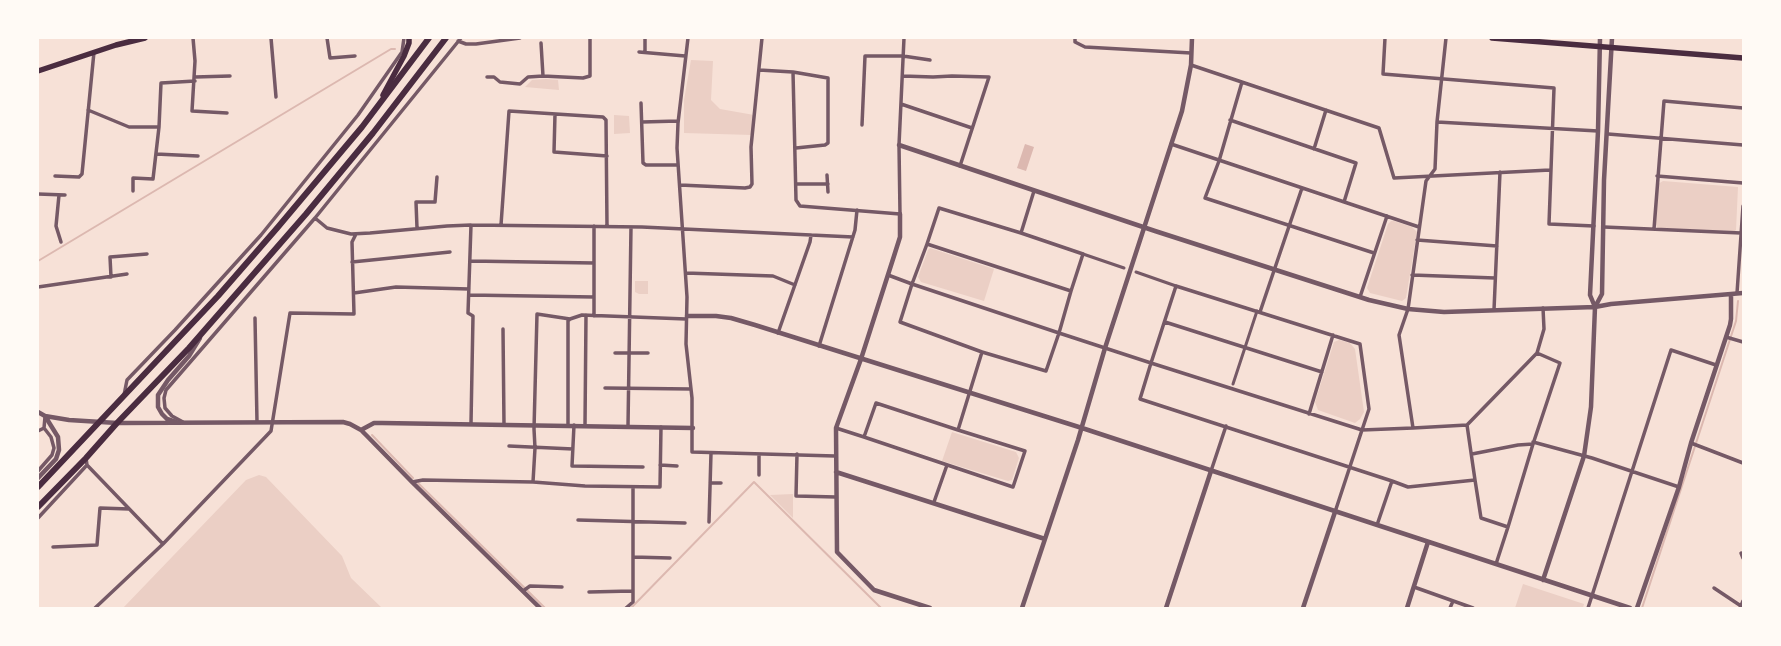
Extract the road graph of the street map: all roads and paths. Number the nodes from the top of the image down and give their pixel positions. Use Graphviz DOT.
graph roads {
  1 [pos="145,38"];
  2 [pos="193,38"];
  3 [pos="271,38"];
  4 [pos="327,38"];
  5 [pos="404,38"];
  6 [pos="408,38"];
  7 [pos="429,38"];
  8 [pos="520,38"];
  9 [pos="590,38"];
  10 [pos="645,38"];
  11 [pos="688,38"];
  12 [pos="762,38"];
  13 [pos="904,38"];
  14 [pos="1075,38"];
  15 [pos="1192,38"];
  16 [pos="1384,38"];
  17 [pos="1446,38"];
  18 [pos="1492,38"];
  19 [pos="1600,38"];
  20 [pos="1612,38"];
  21 [pos="459,39"];
  22 [pos="444,41"];
  23 [pos="542,43"];
  24 [pos="1600,47"];
  25 [pos="1612,48"];
  26 [pos="451,49"];
  27 [pos="94,52"];
  28 [pos="639,52"];
  29 [pos="645,52"];
  30 [pos="1192,53"];
  31 [pos="355,56"];
  32 [pos="685,56"];
  33 [pos="904,56"];
  34 [pos="1743,58"];
  35 [pos="930,60"];
  36 [pos="1191,65"];
  37 [pos="38,70"];
  38 [pos="759,70"];
  39 [pos="792,72"];
  40 [pos="230,76"];
  41 [pos="543,76"];
  42 [pos="903,76"];
  43 [pos="487,77"];
  44 [pos="195,79"];
  45 [pos="1442,79"];
  46 [pos="1242,82"];
  47 [pos="276,97"];
  48 [pos="641,103"];
  49 [pos="901,104"];
  50 [pos="377,106"];
  51 [pos="1743,108"];
  52 [pos="88,110"];
  53 [pos="1326,110"];
  54 [pos="227,113"];
  55 [pos="555,114"];
  56 [pos="1230,120"];
  57 [pos="678,121"];
  58 [pos="642,122"];
  59 [pos="1437,122"];
  60 [pos="862,125"];
  61 [pos="159,127"];
  62 [pos="972,128"];
  63 [pos="1553,130"];
  64 [pos="1598,132"];
  65 [pos="1608,134"];
  66 [pos="1660,139"];
  67 [pos="1171,144"];
  68 [pos="900,145"];
  69 [pos="1743,145"];
  70 [pos="796,148"];
  71 [pos="1314,149"];
  72 [pos="156,154"];
  73 [pos="198,156"];
  74 [pos="606,156"];
  75 [pos="1219,161"];
  76 [pos="678,165"];
  77 [pos="960,166"];
  78 [pos="1550,170"];
  79 [pos="1500,172"];
  80 [pos="827,175"];
  81 [pos="55,176"];
  82 [pos="1430,176"];
  83 [pos="1658,176"];
  84 [pos="437,177"];
  85 [pos="1743,183"];
  86 [pos="796,184"];
  87 [pos="828,184"];
  88 [pos="680,185"];
  89 [pos="1302,188"];
  90 [pos="1034,190"];
  91 [pos="133,191"];
  92 [pos="828,192"];
  93 [pos="38,194"];
  94 [pos="59,195"];
  95 [pos="65,195"];
  96 [pos="1344,202"];
  97 [pos="1743,206"];
  98 [pos="856,210"];
  99 [pos="900,214"];
  100 [pos="1387,216"];
  101 [pos="315,218"];
  102 [pos="472,225"];
  103 [pos="501,225"];
  104 [pos="594,226"];
  105 [pos="607,226"];
  106 [pos="1290,226"];
  107 [pos="1594,226"];
  108 [pos="631,227"];
  109 [pos="1143,227"];
  110 [pos="1419,227"];
  111 [pos="1604,227"];
  112 [pos="417,228"];
  113 [pos="683,228"];
  114 [pos="1654,229"];
  115 [pos="1021,233"];
  116 [pos="1741,233"];
  117 [pos="356,234"];
  118 [pos="811,235"];
  119 [pos="853,237"];
  120 [pos="1417,240"];
  121 [pos="61,242"];
  122 [pos="927,244"];
  123 [pos="1497,246"];
  124 [pos="450,252"];
  125 [pos="1374,253"];
  126 [pos="147,254"];
  127 [pos="1083,254"];
  128 [pos="470,261"];
  129 [pos="352,262"];
  130 [pos="594,263"];
  131 [pos="1124,268"];
  132 [pos="1276,269"];
  133 [pos="1136,272"];
  134 [pos="686,273"];
  135 [pos="127,274"];
  136 [pos="888,275"];
  137 [pos="1412,275"];
  138 [pos="111,276"];
  139 [pos="1495,278"];
  140 [pos="796,284"];
  141 [pos="912,284"];
  142 [pos="1176,286"];
  143 [pos="38,288"];
  144 [pos="469,289"];
  145 [pos="1071,291"];
  146 [pos="354,293"];
  147 [pos="1743,293"];
  148 [pos="1734,294"];
  149 [pos="469,295"];
  150 [pos="594,296"];
  151 [pos="1360,297"];
  152 [pos="1594,307"];
  153 [pos="1543,308"];
  154 [pos="1408,310"];
  155 [pos="1494,310"];
  156 [pos="1258,312"];
  157 [pos="586,315"];
  158 [pos="594,316"];
  159 [pos="629,317"];
  160 [pos="255,318"];
  161 [pos="687,318"];
  162 [pos="570,319"];
  163 [pos="1165,322"];
  164 [pos="206,328"];
  165 [pos="503,329"];
  166 [pos="778,333"];
  167 [pos="1059,333"];
  168 [pos="1333,335"];
  169 [pos="1726,337"];
  170 [pos="1743,342"];
  171 [pos="819,346"];
  172 [pos="1244,347"];
  173 [pos="1105,348"];
  174 [pos="982,352"];
  175 [pos="615,353"];
  176 [pos="629,353"];
  177 [pos="1537,353"];
  178 [pos="648,354"];
  179 [pos="861,358"];
  180 [pos="1151,363"];
  181 [pos="1716,365"];
  182 [pos="1322,372"];
  183 [pos="1233,384"];
  184 [pos="605,388"];
  185 [pos="629,388"];
  186 [pos="691,389"];
  187 [pos="970,394"];
  188 [pos="123,398"];
  189 [pos="38,412"];
  190 [pos="1309,414"];
  191 [pos="45,416"];
  192 [pos="100,422"];
  193 [pos="256,422"];
  194 [pos="272,422"];
  195 [pos="117,423"];
  196 [pos="186,424"];
  197 [pos="471,424"];
  198 [pos="504,425"];
  199 [pos="534,425"];
  200 [pos="568,425"];
  201 [pos="574,425"];
  202 [pos="585,425"];
  203 [pos="1467,425"];
  204 [pos="628,426"];
  205 [pos="1226,426"];
  206 [pos="661,427"];
  207 [pos="44,428"];
  208 [pos="692,428"];
  209 [pos="836,428"];
  210 [pos="1082,428"];
  211 [pos="1413,428"];
  212 [pos="361,430"];
  213 [pos="958,430"];
  214 [pos="1362,430"];
  215 [pos="38,431"];
  216 [pos="864,437"];
  217 [pos="1533,443"];
  218 [pos="1692,443"];
  219 [pos="509,446"];
  220 [pos="535,448"];
  221 [pos="573,449"];
  222 [pos="711,453"];
  223 [pos="759,454"];
  224 [pos="797,454"];
  225 [pos="1472,454"];
  226 [pos="835,456"];
  227 [pos="1584,456"];
  228 [pos="86,458"];
  229 [pos="1743,463"];
  230 [pos="87,465"];
  231 [pos="660,465"];
  232 [pos="947,465"];
  233 [pos="677,466"];
  234 [pos="643,467"];
  235 [pos="1350,467"];
  236 [pos="38,471"];
  237 [pos="1211,471"];
  238 [pos="836,472"];
  239 [pos="1632,472"];
  240 [pos="759,475"];
  241 [pos="38,478"];
  242 [pos="1392,480"];
  243 [pos="1475,480"];
  244 [pos="412,482"];
  245 [pos="533,482"];
  246 [pos="710,483"];
  247 [pos="721,483"];
  248 [pos="38,487"];
  249 [pos="1678,487"];
  250 [pos="633,488"];
  251 [pos="836,496"];
  252 [pos="934,502"];
  253 [pos="38,507"];
  254 [pos="129,509"];
  255 [pos="1335,512"];
  256 [pos="38,518"];
  257 [pos="578,520"];
  258 [pos="632,522"];
  259 [pos="709,522"];
  260 [pos="685,523"];
  261 [pos="1377,525"];
  262 [pos="1508,527"];
  263 [pos="1045,539"];
  264 [pos="1428,542"];
  265 [pos="162,544"];
  266 [pos="53,547"];
  267 [pos="1741,552"];
  268 [pos="632,557"];
  269 [pos="670,558"];
  270 [pos="1743,558"];
  271 [pos="1496,564"];
  272 [pos="1543,580"];
  273 [pos="562,587"];
  274 [pos="1414,587"];
  275 [pos="1714,588"];
  276 [pos="524,591"];
  277 [pos="632,591"];
  278 [pos="589,592"];
  279 [pos="1592,595"];
  280 [pos="1453,601"];
  281 [pos="1743,601"];
  282 [pos="1740,607"];
  283 [pos="95,608"];
  284 [pos="540,608"];
  285 [pos="626,608"];
  286 [pos="930,608"];
  287 [pos="1022,608"];
  288 [pos="1166,608"];
  289 [pos="1303,608"];
  290 [pos="1407,608"];
  291 [pos="1450,608"];
  292 [pos="1473,608"];
  293 [pos="1588,608"];
  294 [pos="1630,608"];
  295 [pos="1637,608"];
  1 -- 27 [label="main road"];
  2 -- 44 [label="street"];
  3 -- 47 [label="street"];
  4 -- 31 [label="street"];
  5 -- 188 [label="street"];
  6 -- 50 [label="main road"];
  7 -- 50 [label="highway"];
  8 -- 21 [label="street"];
  9 -- 41 [label="street"];
  10 -- 29 [label="street"];
  11 -- 32 [label="street"];
  12 -- 38 [label="street"];
  13 -- 33 [label="street"];
  14 -- 30 [label="street"];
  15 -- 30 [label="street"];
  16 -- 45 [label="street"];
  17 -- 45 [label="street"];
  18 -- 24 [label="main road"];
  19 -- 24 [label="street"];
  20 -- 25 [label="street"];
  21 -- 26 [label="street"];
  22 -- 26 [label="street"];
  22 -- 164 [label="highway"];
  23 -- 41 [label="street"];
  24 -- 25 [label="main road"];
  24 -- 64 [label="street"];
  25 -- 34 [label="main road"];
  25 -- 65 [label="street"];
  26 -- 101 [label="street"];
  27 -- 37 [label="main road"];
  27 -- 52 [label="street"];
  28 -- 29 [label="street"];
  29 -- 32 [label="street"];
  30 -- 36 [label="street"];
  32 -- 57 [label="street"];
  33 -- 35 [label="street"];
  33 -- 42 [label="street"];
  33 -- 60 [label="street"];
  36 -- 46 [label="street"];
  36 -- 67 [label="street"];
  38 -- 39 [label="street"];
  38 -- 88 [label="street"];
  39 -- 70 [label="street"];
  39 -- 70 [label="street"];
  40 -- 44 [label="street"];
  41 -- 43 [label="street"];
  42 -- 49 [label="street"];
  42 -- 62 [label="street"];
  44 -- 54 [label="street"];
  44 -- 61 [label="street"];
  45 -- 59 [label="street"];
  45 -- 63 [label="street"];
  46 -- 53 [label="street"];
  46 -- 56 [label="street"];
  48 -- 58 [label="street"];
  49 -- 62 [label="street"];
  49 -- 68 [label="street"];
  50 -- 188 [label="highway"];
  51 -- 66 [label="street"];
  52 -- 61 [label="street"];
  52 -- 81 [label="street"];
  53 -- 71 [label="street"];
  53 -- 82 [label="street"];
  55 -- 74 [label="street"];
  55 -- 74 [label="street"];
  55 -- 103 [label="street"];
  56 -- 71 [label="street"];
  56 -- 75 [label="street"];
  57 -- 58 [label="street"];
  57 -- 76 [label="street"];
  58 -- 76 [label="street"];
  59 -- 63 [label="street"];
  59 -- 82 [label="street"];
  61 -- 72 [label="street"];
  62 -- 77 [label="street"];
  63 -- 64 [label="street"];
  63 -- 78 [label="street"];
  64 -- 107 [label="street"];
  65 -- 66 [label="street"];
  65 -- 111 [label="street"];
  66 -- 69 [label="street"];
  66 -- 83 [label="street"];
  67 -- 75 [label="street"];
  67 -- 109 [label="street"];
  68 -- 77 [label="street"];
  68 -- 99 [label="street"];
  70 -- 86 [label="street"];
  71 -- 96 [label="street"];
  72 -- 73 [label="street"];
  72 -- 91 [label="street"];
  74 -- 105 [label="street"];
  75 -- 89 [label="street"];
  75 -- 106 [label="street"];
  76 -- 88 [label="street"];
  77 -- 90 [label="street"];
  78 -- 79 [label="street"];
  78 -- 107 [label="street"];
  79 -- 82 [label="street"];
  79 -- 123 [label="street"];
  80 -- 87 [label="street"];
  82 -- 110 [label="street"];
  83 -- 85 [label="street"];
  83 -- 114 [label="street"];
  84 -- 112 [label="street"];
  86 -- 87 [label="street"];
  86 -- 98 [label="street"];
  87 -- 92 [label="street"];
  88 -- 113 [label="street"];
  89 -- 96 [label="street"];
  89 -- 106 [label="street"];
  90 -- 109 [label="street"];
  90 -- 115 [label="street"];
  93 -- 94 [label="street"];
  94 -- 95 [label="street"];
  94 -- 121 [label="street"];
  96 -- 100 [label="street"];
  97 -- 116 [label="street"];
  98 -- 99 [label="street"];
  98 -- 119 [label="street"];
  99 -- 136 [label="street"];
  100 -- 110 [label="street"];
  100 -- 125 [label="street"];
  101 -- 117 [label="street"];
  101 -- 196 [label="street"];
  102 -- 103 [label="street"];
  102 -- 112 [label="street"];
  102 -- 128 [label="street"];
  103 -- 104 [label="street"];
  104 -- 105 [label="street"];
  104 -- 130 [label="street"];
  105 -- 108 [label="street"];
  106 -- 125 [label="street"];
  106 -- 132 [label="street"];
  107 -- 152 [label="street"];
  108 -- 113 [label="street"];
  108 -- 159 [label="street"];
  109 -- 132 [label="street"];
  109 -- 173 [label="street"];
  110 -- 120 [label="street"];
  111 -- 114 [label="street"];
  111 -- 152 [label="street"];
  112 -- 117 [label="street"];
  113 -- 118 [label="street"];
  113 -- 134 [label="street"];
  114 -- 116 [label="street"];
  115 -- 122 [label="street"];
  115 -- 127 [label="street"];
  116 -- 148 [label="street"];
  117 -- 129 [label="street"];
  118 -- 119 [label="street"];
  118 -- 140 [label="street"];
  119 -- 171 [label="street"];
  120 -- 123 [label="street"];
  120 -- 137 [label="street"];
  122 -- 141 [label="street"];
  122 -- 145 [label="street"];
  123 -- 139 [label="street"];
  124 -- 129 [label="street"];
  125 -- 151 [label="street"];
  126 -- 138 [label="street"];
  127 -- 131 [label="street"];
  127 -- 145 [label="street"];
  128 -- 130 [label="street"];
  128 -- 144 [label="street"];
  129 -- 146 [label="street"];
  130 -- 150 [label="street"];
  132 -- 151 [label="street"];
  132 -- 156 [label="street"];
  133 -- 142 [label="street"];
  134 -- 140 [label="street"];
  134 -- 161 [label="street"];
  135 -- 138 [label="street"];
  136 -- 141 [label="street"];
  136 -- 179 [label="street"];
  137 -- 139 [label="street"];
  137 -- 154 [label="street"];
  138 -- 143 [label="street"];
  139 -- 155 [label="street"];
  140 -- 166 [label="street"];
  141 -- 167 [label="street"];
  141 -- 174 [label="street"];
  142 -- 156 [label="street"];
  142 -- 163 [label="street"];
  144 -- 146 [label="street"];
  144 -- 149 [label="street"];
  145 -- 167 [label="street"];
  146 -- 194 [label="street"];
  147 -- 148 [label="street"];
  148 -- 152 [label="street"];
  148 -- 169 [label="street"];
  149 -- 150 [label="street"];
  149 -- 197 [label="street"];
  150 -- 158 [label="street"];
  151 -- 154 [label="street"];
  152 -- 153 [label="street"];
  152 -- 227 [label="street"];
  153 -- 155 [label="street"];
  153 -- 177 [label="street"];
  154 -- 155 [label="street"];
  154 -- 211 [label="street"];
  156 -- 168 [label="street"];
  156 -- 172 [label="street"];
  157 -- 158 [label="street"];
  157 -- 162 [label="street"];
  157 -- 202 [label="street"];
  158 -- 159 [label="street"];
  159 -- 161 [label="street"];
  159 -- 176 [label="street"];
  160 -- 193 [label="street"];
  161 -- 166 [label="street"];
  161 -- 186 [label="street"];
  162 -- 199 [label="street"];
  162 -- 200 [label="street"];
  163 -- 172 [label="street"];
  163 -- 180 [label="street"];
  164 -- 195 [label="highway"];
  164 -- 196 [label="street"];
  165 -- 198 [label="street"];
  166 -- 171 [label="street"];
  167 -- 173 [label="street"];
  167 -- 174 [label="street"];
  168 -- 182 [label="street"];
  168 -- 214 [label="street"];
  169 -- 170 [label="street"];
  169 -- 181 [label="street"];
  171 -- 179 [label="street"];
  172 -- 182 [label="street"];
  172 -- 183 [label="street"];
  173 -- 180 [label="street"];
  173 -- 210 [label="street"];
  174 -- 187 [label="street"];
  175 -- 176 [label="street"];
  176 -- 178 [label="street"];
  176 -- 185 [label="street"];
  177 -- 203 [label="street"];
  177 -- 217 [label="street"];
  179 -- 187 [label="street"];
  179 -- 209 [label="street"];
  180 -- 190 [label="street"];
  180 -- 205 [label="street"];
  181 -- 218 [label="street"];
  181 -- 239 [label="street"];
  182 -- 190 [label="street"];
  184 -- 185 [label="street"];
  185 -- 186 [label="street"];
  185 -- 204 [label="street"];
  186 -- 208 [label="street"];
  187 -- 210 [label="street"];
  187 -- 213 [label="street"];
  188 -- 192 [label="highway"];
  189 -- 191 [label="street"];
  190 -- 214 [label="street"];
  191 -- 192 [label="street"];
  191 -- 207 [label="street"];
  191 -- 241 [label="street"];
  192 -- 195 [label="street"];
  192 -- 248 [label="highway"];
  193 -- 194 [label="street"];
  193 -- 196 [label="street"];
  194 -- 212 [label="street"];
  194 -- 265 [label="street"];
  195 -- 196 [label="street"];
  195 -- 228 [label="highway"];
  197 -- 198 [label="street"];
  197 -- 212 [label="street"];
  198 -- 199 [label="street"];
  199 -- 200 [label="street"];
  199 -- 220 [label="street"];
  200 -- 201 [label="street"];
  201 -- 202 [label="street"];
  201 -- 221 [label="street"];
  202 -- 204 [label="street"];
  203 -- 211 [label="street"];
  203 -- 225 [label="street"];
  204 -- 206 [label="street"];
  205 -- 235 [label="street"];
  205 -- 237 [label="street"];
  206 -- 208 [label="street"];
  206 -- 231 [label="street"];
  207 -- 215 [label="street"];
  207 -- 236 [label="street"];
  208 -- 222 [label="street"];
  209 -- 216 [label="street"];
  209 -- 226 [label="street"];
  210 -- 237 [label="street"];
  210 -- 263 [label="street"];
  211 -- 214 [label="street"];
  212 -- 244 [label="street"];
  213 -- 216 [label="street"];
  213 -- 232 [label="street"];
  214 -- 235 [label="street"];
  216 -- 232 [label="street"];
  217 -- 225 [label="street"];
  217 -- 227 [label="street"];
  217 -- 262 [label="street"];
  218 -- 229 [label="street"];
  218 -- 249 [label="street"];
  219 -- 220 [label="street"];
  220 -- 221 [label="street"];
  220 -- 245 [label="street"];
  221 -- 234 [label="street"];
  222 -- 223 [label="street"];
  222 -- 246 [label="street"];
  223 -- 224 [label="street"];
  223 -- 240 [label="street"];
  224 -- 226 [label="street"];
  224 -- 251 [label="street"];
  225 -- 243 [label="street"];
  226 -- 238 [label="street"];
  227 -- 239 [label="street"];
  227 -- 272 [label="street"];
  228 -- 230 [label="street"];
  228 -- 253 [label="highway"];
  230 -- 254 [label="street"];
  230 -- 256 [label="street"];
  231 -- 233 [label="street"];
  231 -- 250 [label="street"];
  232 -- 252 [label="street"];
  235 -- 242 [label="street"];
  235 -- 255 [label="street"];
  237 -- 255 [label="street"];
  237 -- 288 [label="street"];
  238 -- 251 [label="street"];
  238 -- 252 [label="street"];
  239 -- 249 [label="street"];
  239 -- 279 [label="street"];
  242 -- 243 [label="street"];
  242 -- 261 [label="street"];
  243 -- 262 [label="street"];
  244 -- 245 [label="street"];
  244 -- 276 [label="street"];
  245 -- 250 [label="street"];
  246 -- 247 [label="street"];
  246 -- 259 [label="street"];
  249 -- 295 [label="street"];
  250 -- 258 [label="street"];
  251 -- 286 [label="street"];
  252 -- 263 [label="street"];
  254 -- 265 [label="street"];
  254 -- 266 [label="street"];
  255 -- 261 [label="street"];
  255 -- 289 [label="street"];
  257 -- 258 [label="street"];
  258 -- 260 [label="street"];
  258 -- 268 [label="street"];
  261 -- 264 [label="street"];
  262 -- 271 [label="street"];
  263 -- 287 [label="street"];
  264 -- 271 [label="street"];
  264 -- 274 [label="street"];
  265 -- 283 [label="street"];
  267 -- 270 [label="street"];
  268 -- 269 [label="street"];
  268 -- 277 [label="street"];
  271 -- 272 [label="street"];
  272 -- 279 [label="street"];
  273 -- 276 [label="street"];
  274 -- 280 [label="street"];
  274 -- 290 [label="street"];
  275 -- 282 [label="street"];
  276 -- 284 [label="street"];
  277 -- 278 [label="street"];
  277 -- 285 [label="street"];
  279 -- 293 [label="street"];
  279 -- 294 [label="street"];
  280 -- 291 [label="street"];
  280 -- 292 [label="street"];
  281 -- 282 [label="street"];
}
